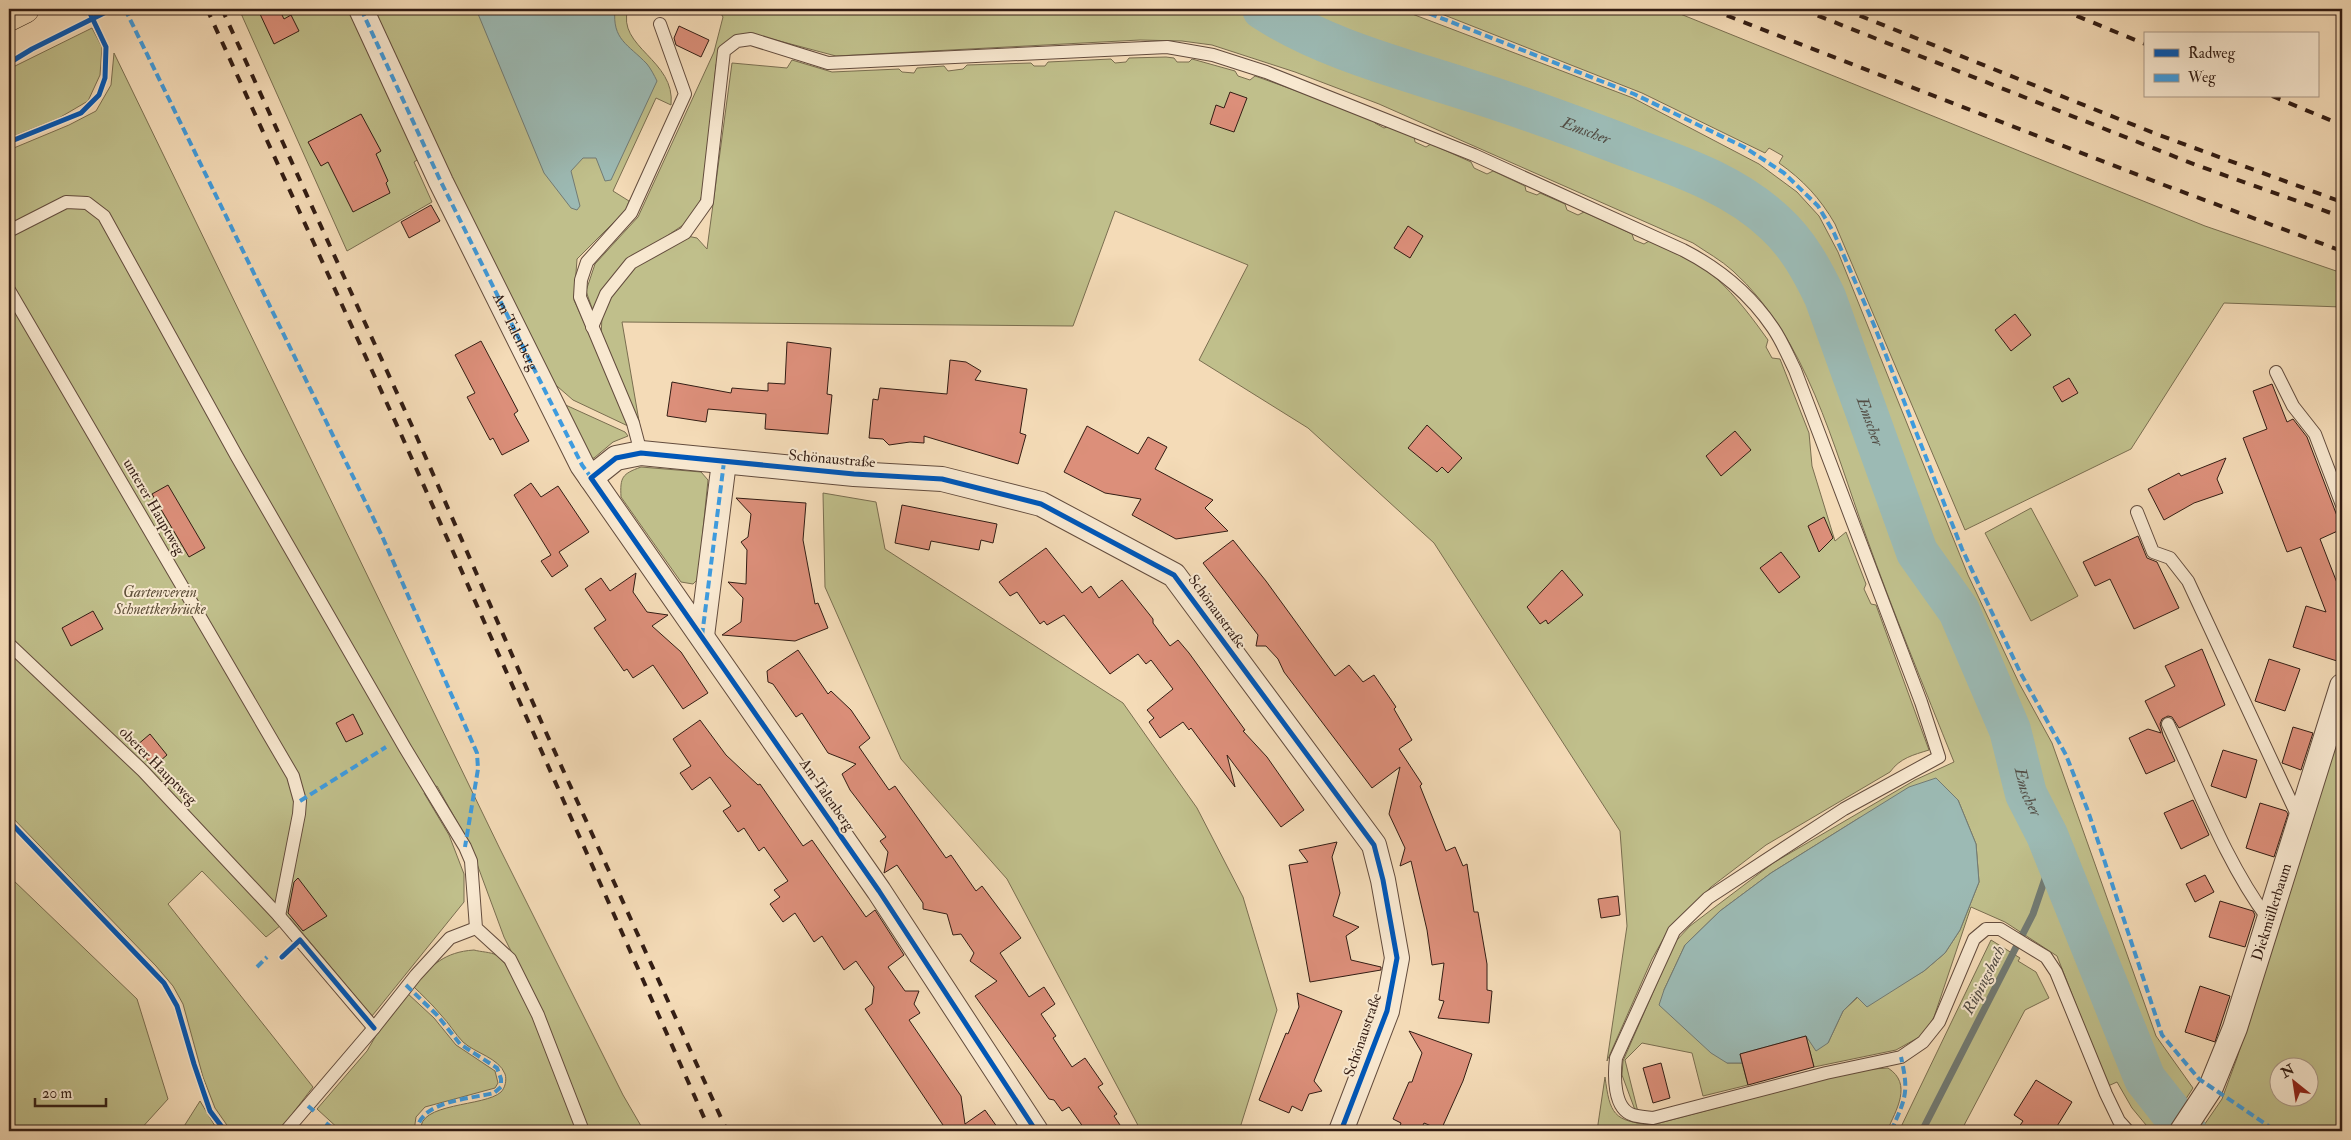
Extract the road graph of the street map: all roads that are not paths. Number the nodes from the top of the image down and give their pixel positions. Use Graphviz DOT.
graph roads {
  1 [pos="361,9"];
  2 [pos="660,24"];
  3 [pos="9,231"];
  4 [pos="9,290"];
  5 [pos="592,327"];
  6 [pos="2276,372"];
  7 [pos="641,453"];
  8 [pos="724,462"];
  9 [pos="591,478"];
  10 [pos="2342,505"];
  11 [pos="2137,512"];
  12 [pos="702,636"];
  13 [pos="9,644"];
  14 [pos="2342,686"];
  15 [pos="2168,724"];
  16 [pos="2300,819"];
  17 [pos="279,916"];
  18 [pos="2268,919"];
  19 [pos="476,928"];
  20 [pos="374,1028"];
  21 [pos="286,1131"];
  22 [pos="583,1131"];
  23 [pos="1036,1131"];
  24 [pos="1341,1131"];
  25 [pos="2128,1131"];
  26 [pos="2182,1131"];
  1 -- 9 [label="street, Am Talenberg"];
  2 -- 5 [label="lane"];
  3 -- 19 [label="lane"];
  4 -- 17 [label="lane, unterer Hauptweg"];
  5 -- 7 [label="lane"];
  5 -- 25 [label="lane"];
  6 -- 10 [label="lane"];
  7 -- 8 [label="street, Schönaustraße"];
  7 -- 9 [label="street, Schönaustraße"];
  8 -- 12 [label="street"];
  8 -- 24 [label="street, Schönaustraße"];
  9 -- 12 [label="street, Am Talenberg"];
  11 -- 16 [label="lane"];
  12 -- 23 [label="street, Am Talenberg"];
  13 -- 17 [label="lane, oberer Hauptweg"];
  14 -- 16 [label="street, Diekmüllerbaum"];
  15 -- 18 [label="lane"];
  16 -- 18 [label="street, Diekmüllerbaum"];
  17 -- 20 [label="lane, oberer Hauptweg"];
  18 -- 26 [label="street, Diekmüllerbaum"];
  19 -- 20 [label="lane"];
  19 -- 22 [label="lane"];
  20 -- 21 [label="lane"];
}
